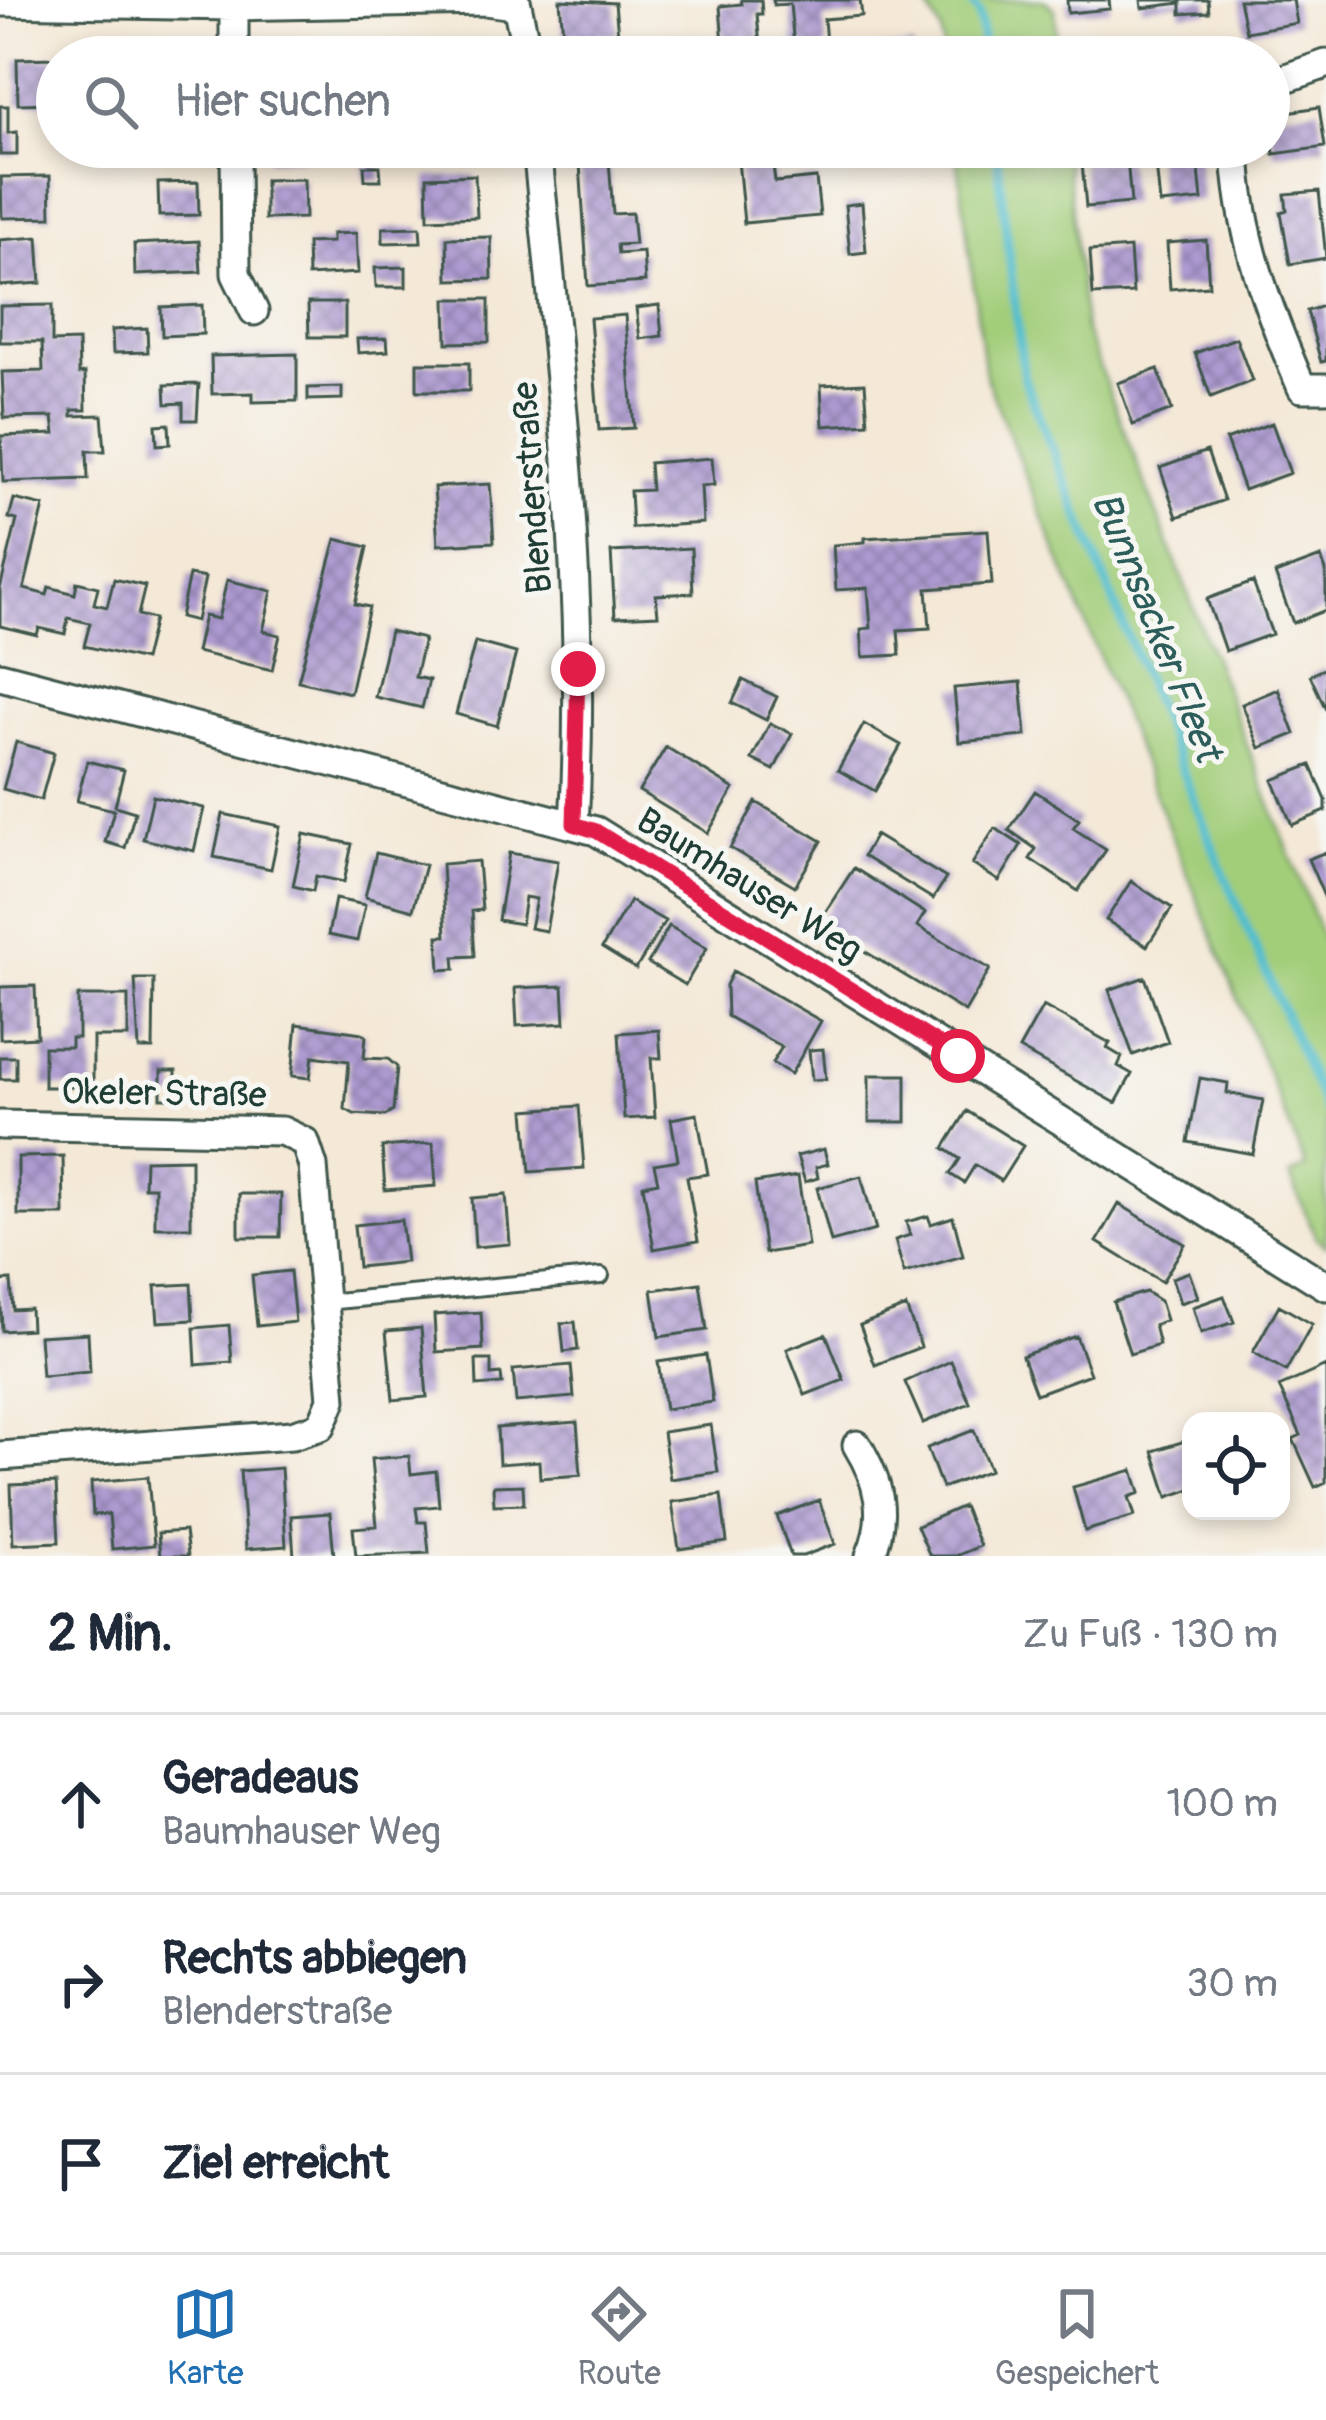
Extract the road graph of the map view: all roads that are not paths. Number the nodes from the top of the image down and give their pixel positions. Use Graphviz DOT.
graph roads {
  1 [pos="0,2"];
  2 [pos="515,2"];
  3 [pos="233,3"];
  4 [pos="234,36"];
  5 [pos="524,36"];
  6 [pos="1326,64"];
  7 [pos="1290,77"];
  8 [pos="235,168"];
  9 [pos="539,168"];
  10 [pos="1238,168"];
  11 [pos="254,311"];
  12 [pos="1326,388"];
  13 [pos="0,676"];
  14 [pos="574,824"];
  15 [pos="0,1124"];
  16 [pos="601,1276"];
  17 [pos="1326,1286"];
  18 [pos="325,1302"];
  19 [pos="857,1445"];
  20 [pos="0,1456"];
  21 [pos="870,1556"];
  1 -- 3 [label="street"];
  2 -- 3 [label="street"];
  2 -- 5 [label="street"];
  3 -- 4 [label="street"];
  6 -- 7 [label="street"];
  8 -- 11 [label="street"];
  9 -- 14 [label="street, Blenderstraße"];
  10 -- 12 [label="street"];
  13 -- 14 [label="street, Baumhauser Weg"];
  14 -- 17 [label="street, Baumhauser Weg"];
  15 -- 18 [label="street, Okeler Straße"];
  16 -- 18 [label="lane"];
  18 -- 20 [label="street, Okeler Straße"];
  19 -- 21 [label="street"];
}
